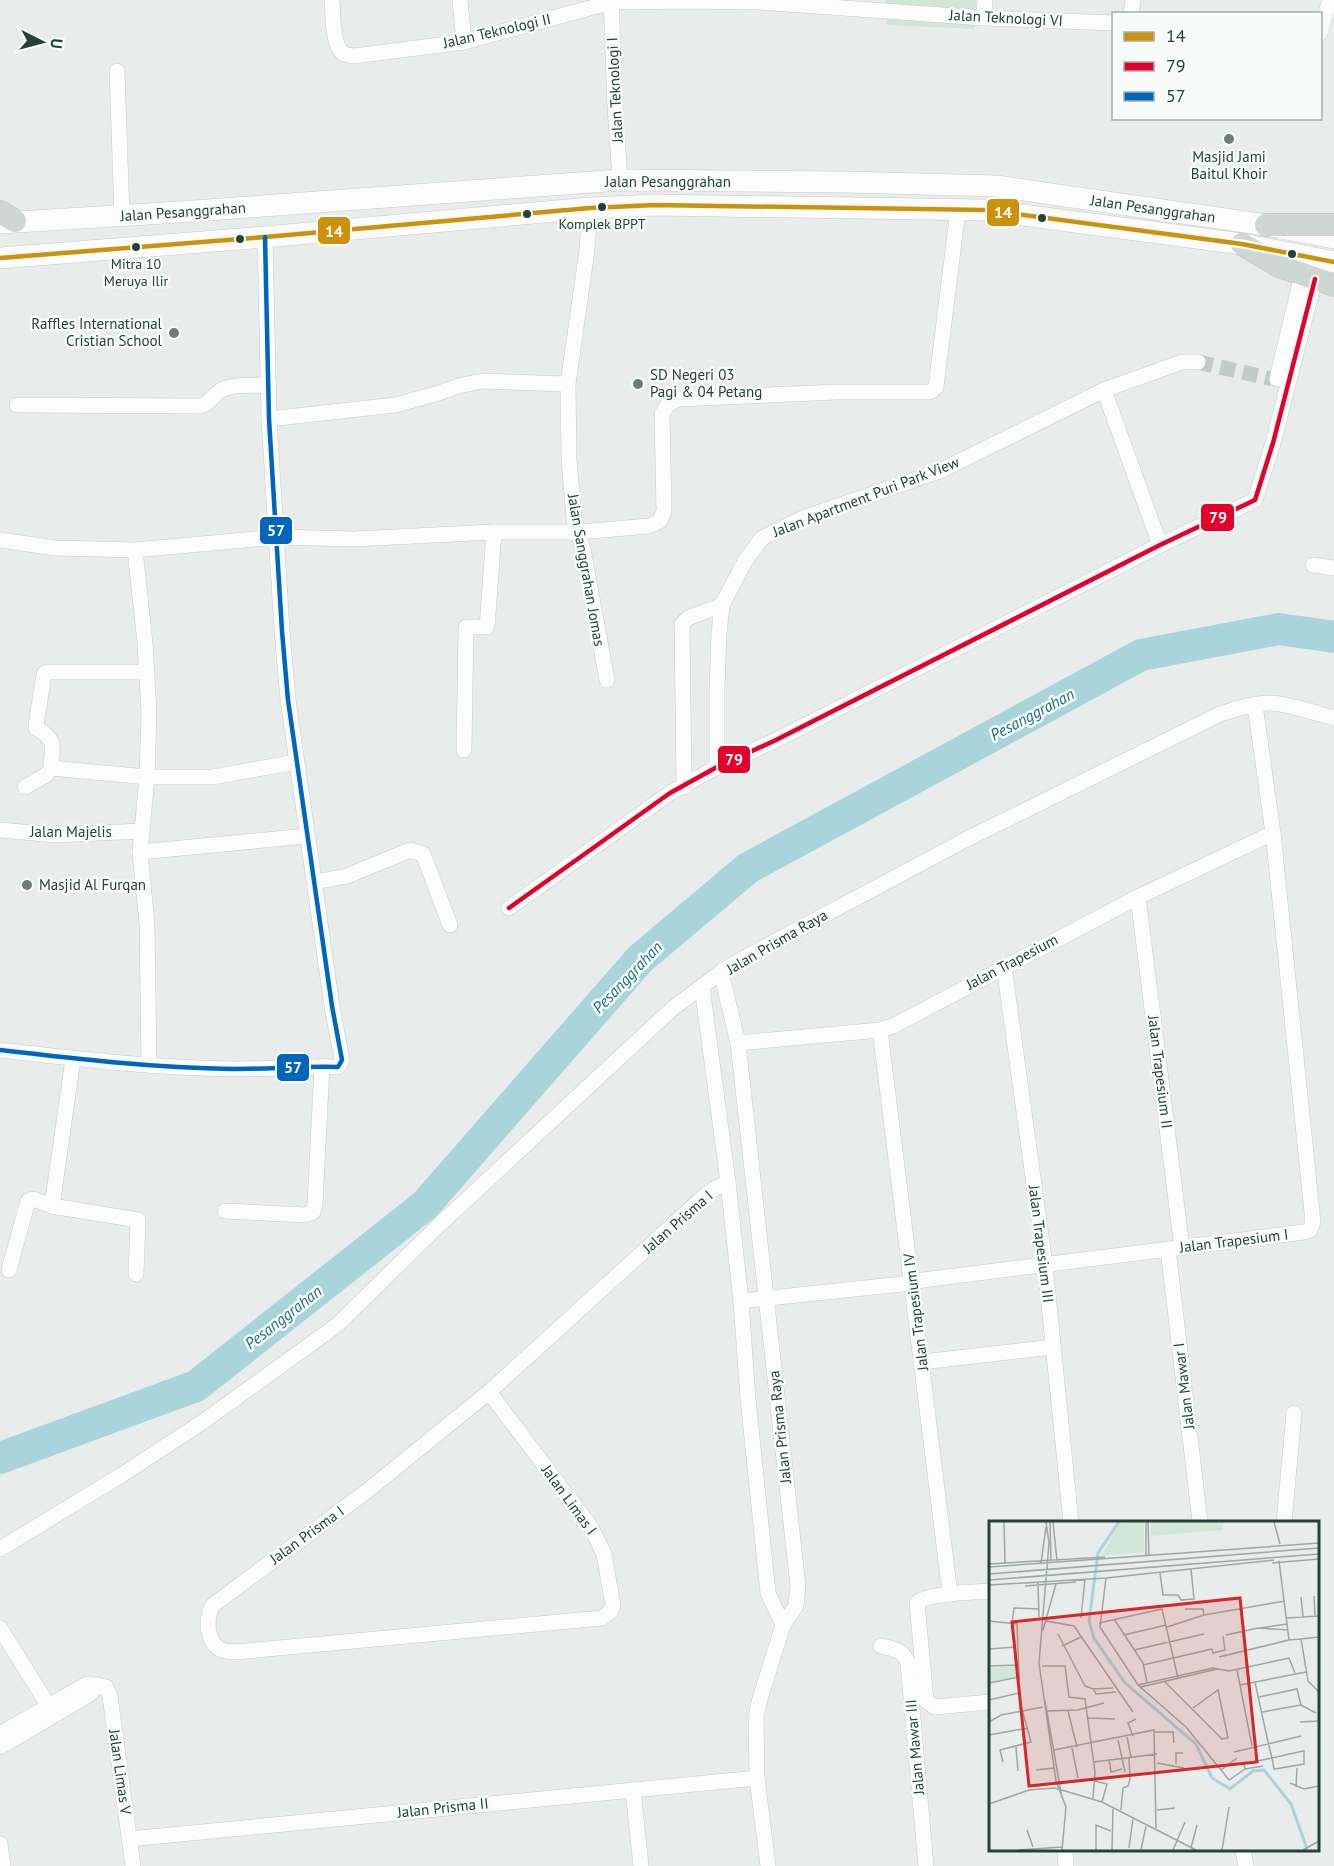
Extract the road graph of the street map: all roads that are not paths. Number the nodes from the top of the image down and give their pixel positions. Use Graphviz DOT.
graph roads {
  1 [pos="332,0"];
  2 [pos="460,0"];
  3 [pos="985,0"];
  4 [pos="611,1"];
  5 [pos="759,1"];
  6 [pos="1331,3"];
  7 [pos="885,6"];
  8 [pos="984,18"];
  9 [pos="1112,23"];
  10 [pos="1322,28"];
  11 [pos="464,42"];
  12 [pos="117,71"];
  13 [pos="620,180"];
  14 [pos="848,182"];
  15 [pos="873,184"];
  16 [pos="590,208"];
  17 [pos="847,208"];
  18 [pos="871,208"];
  19 [pos="958,210"];
  20 [pos="180,212"];
  21 [pos="122,216"];
  22 [pos="5,219"];
  23 [pos="1266,225"];
  24 [pos="1328,232"];
  25 [pos="265,237"];
  26 [pos="180,243"];
  27 [pos="1242,244"];
  28 [pos="0,258"];
  29 [pos="1334,262"];
  30 [pos="1316,274"];
  31 [pos="1198,362"];
  32 [pos="568,384"];
  33 [pos="269,385"];
  34 [pos="1104,390"];
  35 [pos="16,405"];
  36 [pos="270,419"];
  37 [pos="494,532"];
  38 [pos="579,532"];
  39 [pos="277,537"];
  40 [pos="0,540"];
  41 [pos="1160,545"];
  42 [pos="135,549"];
  43 [pos="1312,565"];
  44 [pos="1334,568"];
  45 [pos="722,605"];
  46 [pos="147,672"];
  47 [pos="606,680"];
  48 [pos="1255,705"];
  49 [pos="1334,718"];
  50 [pos="464,750"];
  51 [pos="296,762"];
  52 [pos="717,767"];
  53 [pos="51,768"];
  54 [pos="147,777"];
  55 [pos="684,787"];
  56 [pos="25,788"];
  57 [pos="0,830"];
  58 [pos="142,831"];
  59 [pos="1273,833"];
  60 [pos="307,836"];
  61 [pos="140,852"];
  62 [pos="315,882"];
  63 [pos="1137,897"];
  64 [pos="508,908"];
  65 [pos="450,925"];
  66 [pos="1004,966"];
  67 [pos="721,972"];
  68 [pos="702,987"];
  69 [pos="880,1030"];
  70 [pos="738,1043"];
  71 [pos="0,1050"];
  72 [pos="73,1059"];
  73 [pos="148,1065"];
  74 [pos="322,1066"];
  75 [pos="728,1182"];
  76 [pos="52,1206"];
  77 [pos="225,1211"];
  78 [pos="1175,1248"];
  79 [pos="1045,1265"];
  80 [pos="9,1270"];
  81 [pos="136,1274"];
  82 [pos="912,1283"];
  83 [pos="766,1298"];
  84 [pos="741,1301"];
  85 [pos="1053,1347"];
  86 [pos="922,1362"];
  87 [pos="489,1392"];
  88 [pos="1293,1413"];
  89 [pos="1071,1521"];
  90 [pos="1200,1521"];
  91 [pos="1284,1521"];
  92 [pos="0,1549"];
  93 [pos="989,1591"];
  94 [pos="950,1594"];
  95 [pos="602,1618"];
  96 [pos="783,1625"];
  97 [pos="0,1628"];
  98 [pos="881,1646"];
  99 [pos="98,1685"];
  100 [pos="989,1702"];
  101 [pos="48,1705"];
  102 [pos="0,1734"];
  103 [pos="0,1747"];
  104 [pos="757,1778"];
  105 [pos="633,1790"];
  106 [pos="129,1839"];
  107 [pos="0,1844"];
  108 [pos="1065,1851"];
  109 [pos="1243,1851"];
  110 [pos="3,1866"];
  111 [pos="133,1866"];
  112 [pos="641,1866"];
  113 [pos="768,1866"];
  114 [pos="926,1866"];
  115 [pos="1066,1866"];
  116 [pos="1246,1866"];
  1 -- 11 [label="street, Jalan Teknologi II"];
  2 -- 11 [label="street"];
  3 -- 8 [label="street"];
  4 -- 5 [label="street, Jalan Teknologi VI"];
  4 -- 11 [label="street, Jalan Teknologi II"];
  4 -- 13 [label="street, Jalan Teknologi I"];
  5 -- 7 [label="street, Jalan Teknologi VI"];
  6 -- 10 [label="street"];
  7 -- 8 [label="street, Jalan Teknologi VI"];
  8 -- 9 [label="street, Jalan Teknologi VI"];
  12 -- 21 [label="street"];
  13 -- 14 [label="main road, Jalan Pesanggrahan"];
  13 -- 20 [label="main road, Jalan Pesanggrahan"];
  14 -- 15 [label="main road, Jalan Pesanggrahan"];
  14 -- 17 [label="main road"];
  15 -- 18 [label="main road"];
  15 -- 23 [label="main road, Jalan Pesanggrahan"];
  16 -- 17 [label="main road, Jalan Pesanggrahan"];
  16 -- 25 [label="main road, Jalan Pesanggrahan"];
  16 -- 32 [label="street, Jalan Sanggrahan Jomas"];
  17 -- 18 [label="main road, Jalan Pesanggrahan"];
  18 -- 19 [label="main road, Jalan Pesanggrahan"];
  19 -- 27 [label="main road, Jalan Pesanggrahan"];
  19 -- 38 [label="street"];
  20 -- 21 [label="main road, Jalan Pesanggrahan"];
  20 -- 26 [label="main road"];
  21 -- 22 [label="main road, Jalan Pesanggrahan"];
  23 -- 24 [label="main road"];
  25 -- 26 [label="main road, Jalan Pesanggrahan"];
  25 -- 33 [label="street"];
  26 -- 28 [label="main road, Jalan Pesanggrahan"];
  27 -- 30 [label="main road"];
  29 -- 30 [label="main road"];
  30 -- 41 [label="street"];
  31 -- 34 [label="street, Jalan Apartment Puri Park View"];
  32 -- 36 [label="street"];
  32 -- 38 [label="street, Jalan Sanggrahan Jomas"];
  33 -- 35 [label="street"];
  33 -- 36 [label="street"];
  34 -- 41 [label="street"];
  34 -- 45 [label="street, Jalan Apartment Puri Park View"];
  36 -- 39 [label="street"];
  37 -- 38 [label="street"];
  37 -- 39 [label="street"];
  37 -- 50 [label="street"];
  38 -- 47 [label="street, Jalan Sanggrahan Jomas"];
  39 -- 42 [label="street"];
  39 -- 51 [label="street"];
  40 -- 42 [label="street"];
  41 -- 52 [label="street"];
  42 -- 46 [label="street"];
  43 -- 44 [label="street"];
  45 -- 52 [label="street, Jalan Apartment Puri Park View"];
  45 -- 55 [label="street"];
  46 -- 53 [label="street"];
  46 -- 54 [label="street"];
  48 -- 49 [label="street, Jalan Prisma Raya"];
  48 -- 59 [label="street, Jalan Trapesium I"];
  48 -- 67 [label="street, Jalan Prisma Raya"];
  51 -- 54 [label="street"];
  51 -- 60 [label="street"];
  52 -- 55 [label="street"];
  53 -- 54 [label="street"];
  53 -- 56 [label="street"];
  54 -- 58 [label="street"];
  55 -- 64 [label="street"];
  57 -- 58 [label="street, Jalan Majelis"];
  58 -- 61 [label="street"];
  59 -- 63 [label="street, Jalan Trapesium"];
  59 -- 78 [label="street, Jalan Trapesium I"];
  60 -- 61 [label="street"];
  60 -- 62 [label="street"];
  61 -- 73 [label="street"];
  62 -- 65 [label="street"];
  62 -- 74 [label="street"];
  63 -- 66 [label="street, Jalan Trapesium"];
  63 -- 78 [label="street, Jalan Trapesium II"];
  66 -- 69 [label="street, Jalan Trapesium"];
  66 -- 79 [label="street, Jalan Trapesium III"];
  67 -- 68 [label="street"];
  67 -- 70 [label="street, Jalan Prisma Raya"];
  68 -- 75 [label="street, Jalan Prisma Raya"];
  68 -- 92 [label="street"];
  69 -- 70 [label="street, Jalan Trapesium"];
  69 -- 82 [label="street, Jalan Trapesium IV"];
  70 -- 83 [label="street, Jalan Prisma Raya"];
  71 -- 72 [label="street"];
  72 -- 73 [label="street"];
  72 -- 76 [label="street"];
  73 -- 74 [label="street"];
  74 -- 77 [label="street"];
  75 -- 84 [label="street, Jalan Prisma Raya"];
  75 -- 87 [label="street, Jalan Prisma I"];
  76 -- 80 [label="street"];
  76 -- 81 [label="street"];
  78 -- 79 [label="street, Jalan Trapesium I"];
  78 -- 90 [label="street, Jalan Mawar I"];
  79 -- 82 [label="street, Jalan Trapesium I"];
  79 -- 85 [label="street, Jalan Trapesium III"];
  82 -- 83 [label="street, Jalan Trapesium I"];
  82 -- 86 [label="street, Jalan Trapesium IV"];
  83 -- 84 [label="street, Jalan Trapesium I"];
  83 -- 96 [label="street, Jalan Prisma Raya"];
  84 -- 96 [label="street, Jalan Prisma Raya"];
  85 -- 86 [label="street"];
  85 -- 89 [label="street, Jalan Trapesium III"];
  86 -- 94 [label="street, Jalan Trapesium IV"];
  87 -- 95 [label="street, Jalan Limas I"];
  87 -- 95 [label="street, Jalan Prisma I"];
  88 -- 91 [label="street"];
  93 -- 94 [label="street"];
  94 -- 100 [label="street, Jalan Mawar III"];
  96 -- 104 [label="street, Jalan Prisma Raya"];
  97 -- 101 [label="street"];
  98 -- 114 [label="street, Jalan Mawar III"];
  99 -- 101 [label="street"];
  99 -- 103 [label="street"];
  99 -- 106 [label="street, Jalan Limas V"];
  101 -- 102 [label="street"];
  104 -- 105 [label="street, Jalan Prisma II"];
  104 -- 113 [label="street, Jalan Prisma Raya"];
  105 -- 106 [label="street, Jalan Prisma II"];
  105 -- 112 [label="street"];
  106 -- 111 [label="street, Jalan Limas V"];
  107 -- 110 [label="street"];
  108 -- 115 [label="street"];
  109 -- 116 [label="street"];
}
